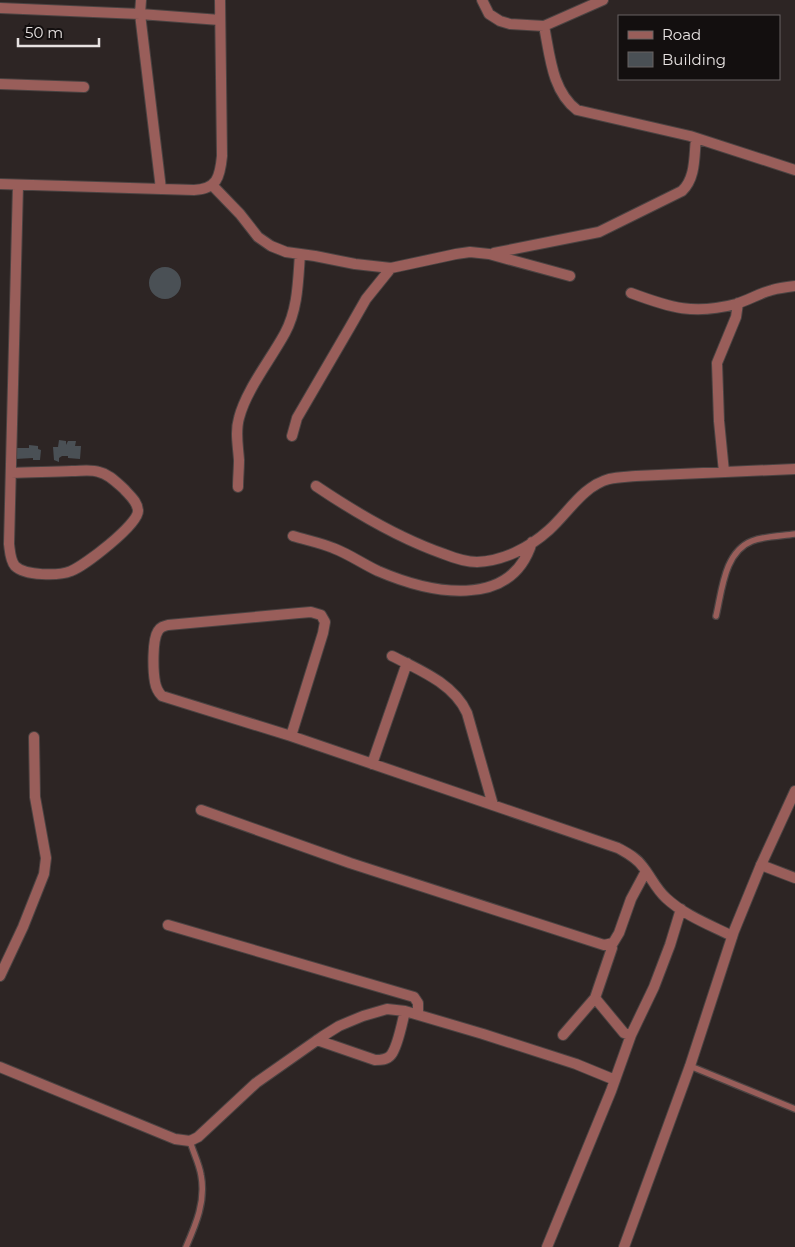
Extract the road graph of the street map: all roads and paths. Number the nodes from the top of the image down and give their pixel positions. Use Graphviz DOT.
graph roads {
  1 [pos="90,0"];
  2 [pos="141,0"];
  3 [pos="220,0"];
  4 [pos="482,0"];
  5 [pos="603,0"];
  6 [pos="0,8"];
  7 [pos="89,11"];
  8 [pos="140,14"];
  9 [pos="220,20"];
  10 [pos="544,26"];
  11 [pos="0,84"];
  12 [pos="84,87"];
  13 [pos="696,138"];
  14 [pos="795,170"];
  15 [pos="0,184"];
  16 [pos="18,185"];
  17 [pos="212,186"];
  18 [pos="161,189"];
  19 [pos="300,254"];
  20 [pos="489,254"];
  21 [pos="391,268"];
  22 [pos="570,276"];
  23 [pos="795,286"];
  24 [pos="631,293"];
  25 [pos="738,304"];
  26 [pos="292,436"];
  27 [pos="795,469"];
  28 [pos="724,472"];
  29 [pos="11,473"];
  30 [pos="316,486"];
  31 [pos="238,487"];
  32 [pos="795,534"];
  33 [pos="293,536"];
  34 [pos="532,542"];
  35 [pos="716,616"];
  36 [pos="392,656"];
  37 [pos="407,663"];
  38 [pos="291,736"];
  39 [pos="34,737"];
  40 [pos="372,764"];
  41 [pos="795,791"];
  42 [pos="493,805"];
  43 [pos="201,810"];
  44 [pos="762,865"];
  45 [pos="646,871"];
  46 [pos="795,878"];
  47 [pos="681,909"];
  48 [pos="168,925"];
  49 [pos="732,936"];
  50 [pos="612,948"];
  51 [pos="0,976"];
  52 [pos="595,998"];
  53 [pos="405,1011"];
  54 [pos="418,1015"];
  55 [pos="563,1035"];
  56 [pos="631,1035"];
  57 [pos="317,1040"];
  58 [pos="690,1066"];
  59 [pos="0,1067"];
  60 [pos="615,1080"];
  61 [pos="795,1109"];
  62 [pos="190,1141"];
  63 [pos="186,1247"];
  64 [pos="547,1247"];
  65 [pos="624,1247"];
  1 -- 7 [label="street"];
  2 -- 8 [label="street"];
  3 -- 9 [label="street"];
  4 -- 10 [label="street"];
  5 -- 10 [label="street"];
  6 -- 7 [label="street"];
  7 -- 8 [label="street"];
  8 -- 9 [label="street"];
  8 -- 18 [label="street"];
  9 -- 17 [label="street"];
  10 -- 13 [label="street"];
  11 -- 12 [label="street"];
  13 -- 14 [label="street"];
  13 -- 20 [label="street"];
  15 -- 16 [label="street"];
  16 -- 18 [label="street"];
  16 -- 29 [label="street"];
  17 -- 18 [label="street"];
  17 -- 19 [label="street"];
  19 -- 21 [label="street"];
  19 -- 31 [label="street"];
  20 -- 21 [label="street"];
  20 -- 22 [label="street"];
  21 -- 26 [label="street"];
  23 -- 25 [label="street"];
  24 -- 25 [label="street"];
  25 -- 28 [label="street"];
  27 -- 28 [label="street"];
  28 -- 34 [label="street"];
  29 -- 29 [label="street"];
  30 -- 34 [label="street"];
  32 -- 35 [label="lane"];
  33 -- 34 [label="street"];
  36 -- 37 [label="street"];
  37 -- 40 [label="street"];
  37 -- 42 [label="street"];
  38 -- 38 [label="street"];
  38 -- 40 [label="street"];
  39 -- 51 [label="street"];
  40 -- 42 [label="street"];
  41 -- 44 [label="street"];
  42 -- 45 [label="street"];
  43 -- 45 [label="street"];
  44 -- 46 [label="street"];
  44 -- 49 [label="street"];
  45 -- 47 [label="street"];
  47 -- 49 [label="street"];
  47 -- 56 [label="street"];
  48 -- 54 [label="street"];
  49 -- 58 [label="street"];
  50 -- 52 [label="street"];
  52 -- 55 [label="street"];
  52 -- 56 [label="street"];
  53 -- 54 [label="street"];
  53 -- 57 [label="street"];
  53 -- 57 [label="street"];
  54 -- 60 [label="street"];
  56 -- 60 [label="street"];
  57 -- 62 [label="street"];
  58 -- 61 [label="lane"];
  58 -- 65 [label="street"];
  59 -- 62 [label="street"];
  60 -- 64 [label="street"];
  62 -- 63 [label="lane"];
}
